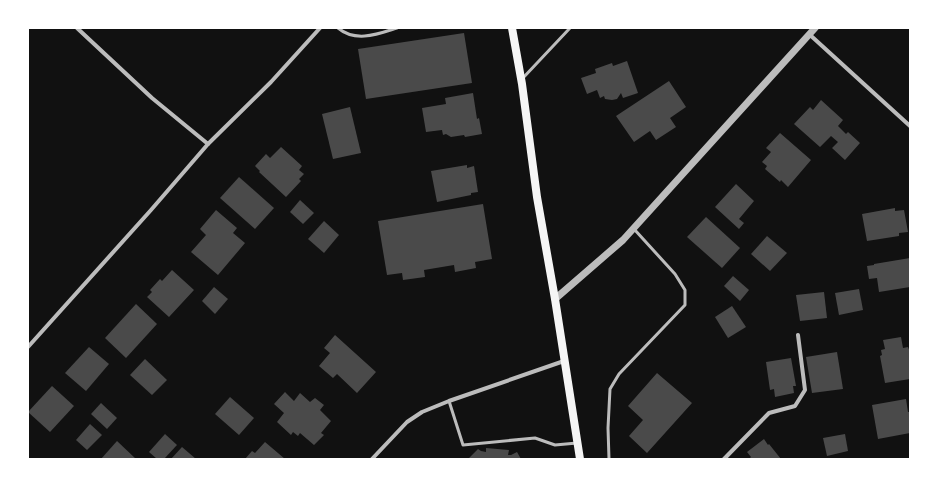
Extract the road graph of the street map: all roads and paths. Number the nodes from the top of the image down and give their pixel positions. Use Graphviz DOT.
graph roads {
  1 [pos="77,28"];
  2 [pos="320,28"];
  3 [pos="338,28"];
  4 [pos="397,28"];
  5 [pos="512,28"];
  6 [pos="570,28"];
  7 [pos="815,28"];
  8 [pos="809,34"];
  9 [pos="521,80"];
  10 [pos="910,126"];
  11 [pos="208,144"];
  12 [pos="633,228"];
  13 [pos="555,299"];
  14 [pos="798,335"];
  15 [pos="28,347"];
  16 [pos="564,361"];
  17 [pos="449,401"];
  18 [pos="578,442"];
  19 [pos="372,459"];
  20 [pos="580,459"];
  21 [pos="609,459"];
  22 [pos="724,459"];
  1 -- 11 [label="street"];
  2 -- 11 [label="street"];
  3 -- 4 [label="lane"];
  5 -- 9 [label="main road"];
  6 -- 9 [label="lane"];
  7 -- 8 [label="street"];
  8 -- 10 [label="street"];
  8 -- 12 [label="street"];
  9 -- 13 [label="main road"];
  11 -- 15 [label="street"];
  12 -- 13 [label="street"];
  12 -- 21 [label="lane"];
  13 -- 16 [label="main road"];
  14 -- 22 [label="street"];
  16 -- 17 [label="street"];
  16 -- 18 [label="main road"];
  17 -- 18 [label="lane"];
  17 -- 19 [label="street"];
  18 -- 20 [label="main road"];
}
